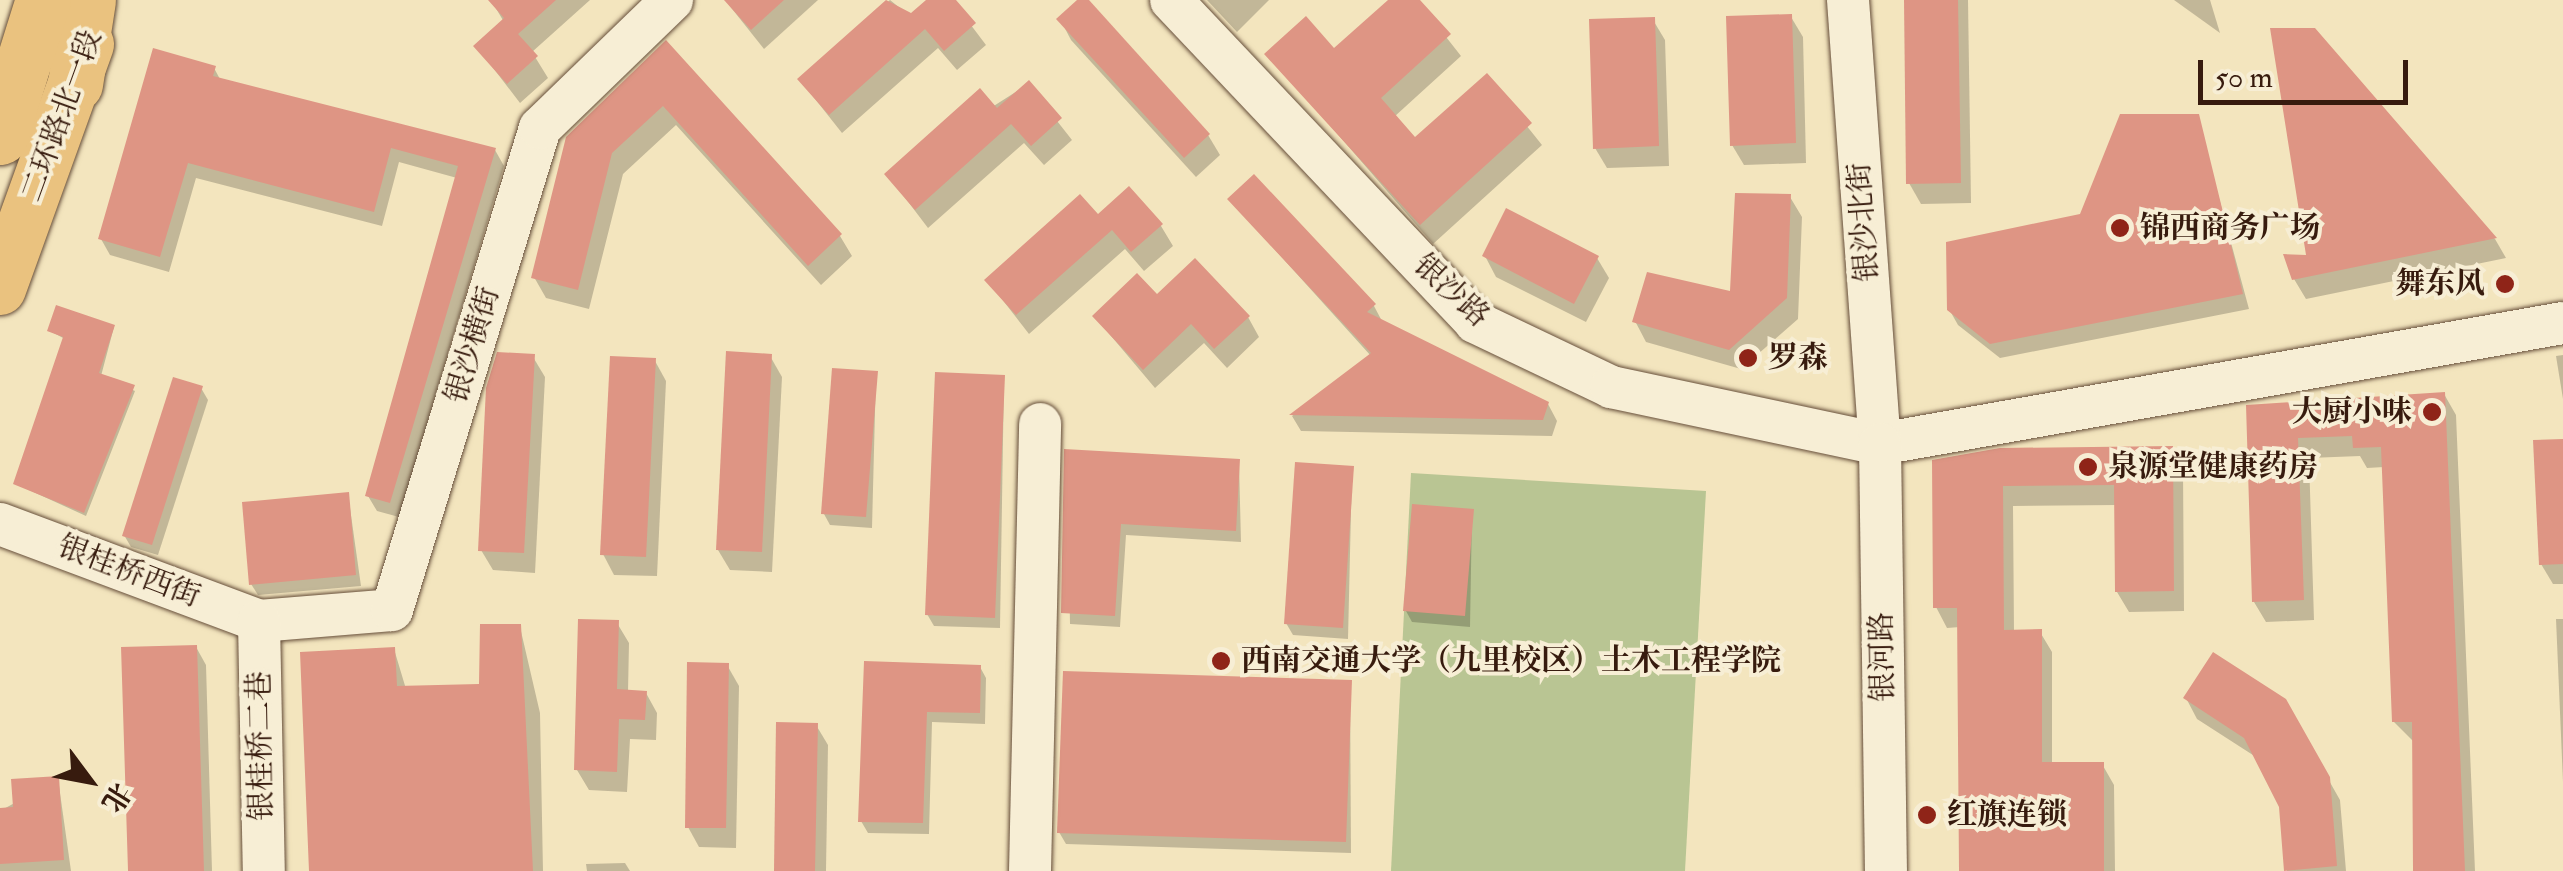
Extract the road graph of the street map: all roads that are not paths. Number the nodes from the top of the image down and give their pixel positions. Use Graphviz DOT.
graph roads {
  1 [pos="43,0"];
  2 [pos="88,0"];
  3 [pos="103,0"];
  4 [pos="672,0"];
  5 [pos="1171,0"];
  6 [pos="1848,0"];
  7 [pos="75,84"];
  8 [pos="0,137"];
  9 [pos="0,289"];
  10 [pos="2563,322"];
  11 [pos="1040,424"];
  12 [pos="1880,444"];
  13 [pos="0,524"];
  14 [pos="259,621"];
  15 [pos="264,871"];
  16 [pos="1030,871"];
  17 [pos="1886,871"];
  1 -- 8 [label="highway"];
  2 -- 7 [label="highway"];
  3 -- 7 [label="main road, 二环路北一段"];
  4 -- 14 [label="street, 银沙横街"];
  5 -- 12 [label="street, 银沙路"];
  6 -- 12 [label="street, 银沙北街"];
  7 -- 9 [label="main road, 二环路北一段"];
  10 -- 12 [label="street"];
  11 -- 16 [label="street"];
  12 -- 17 [label="street, 银河路"];
  13 -- 14 [label="street, 银桂桥西街"];
  14 -- 15 [label="street, 银桂桥二巷"];
}
